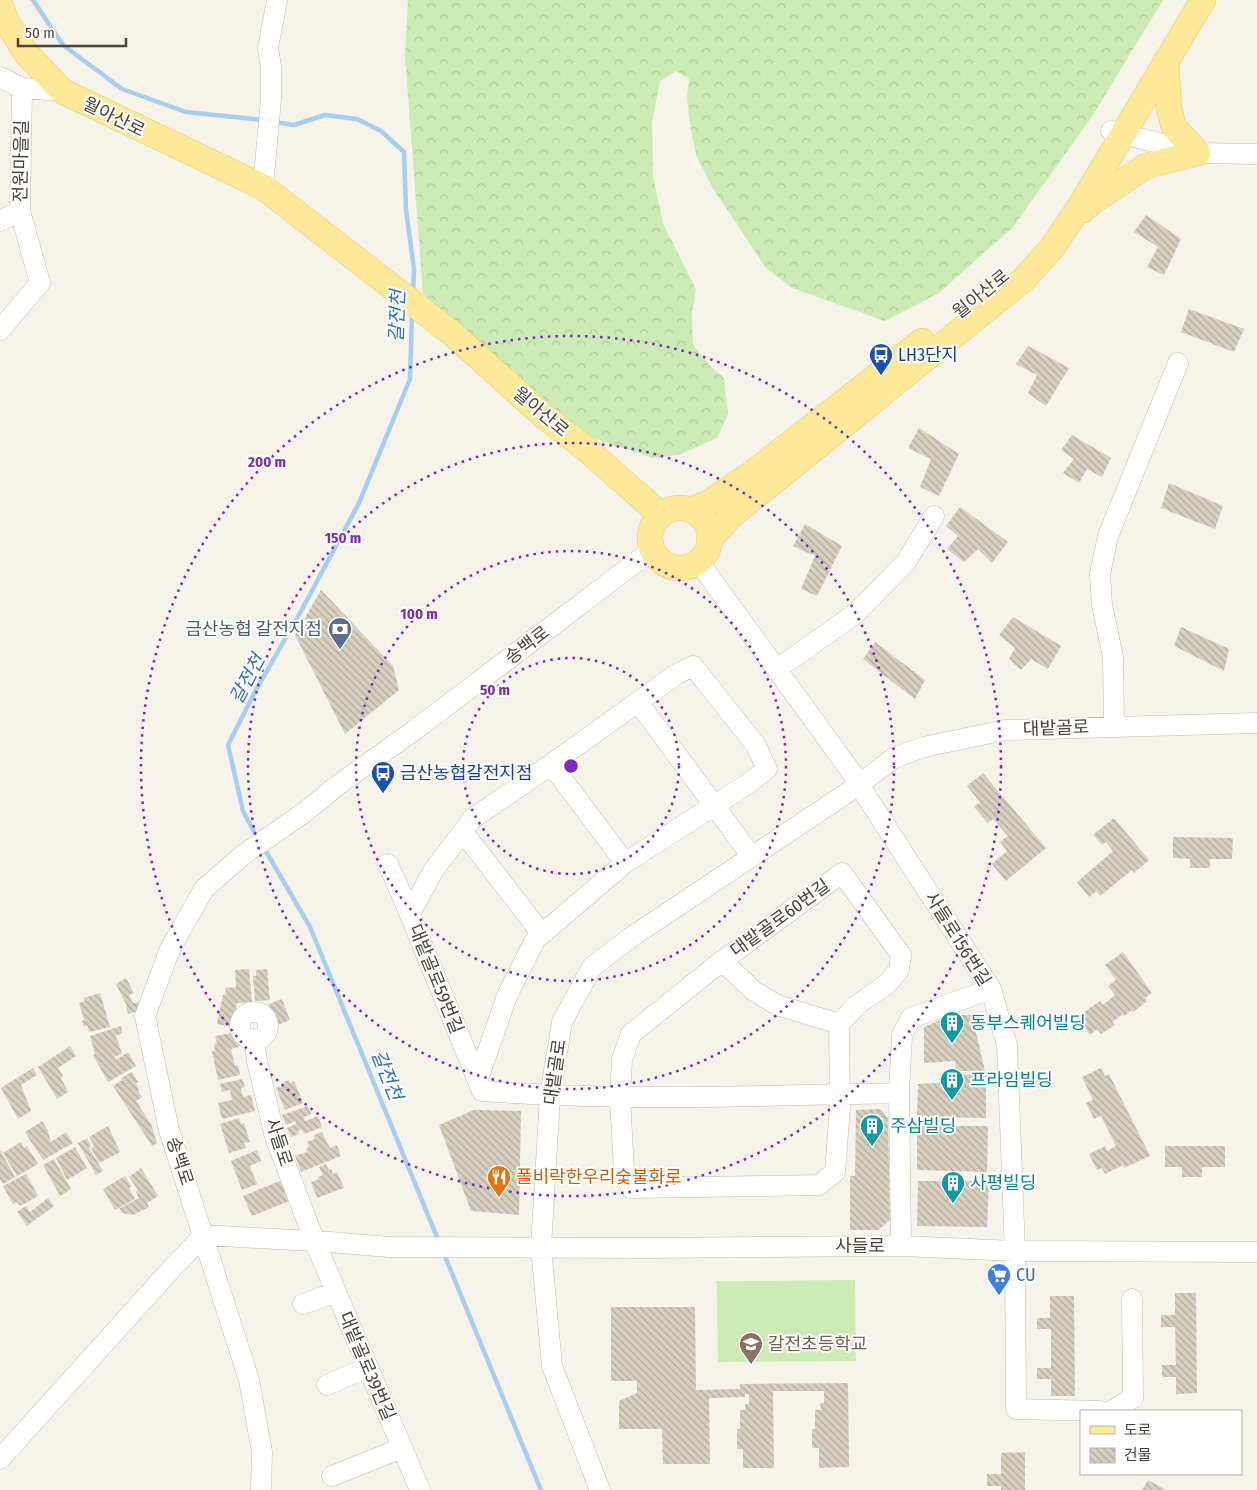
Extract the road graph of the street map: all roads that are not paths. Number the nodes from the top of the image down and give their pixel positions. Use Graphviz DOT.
graph roads {
  1 [pos="277,0"];
  2 [pos="1189,0"];
  3 [pos="1203,0"];
  4 [pos="0,5"];
  5 [pos="1166,61"];
  6 [pos="0,77"];
  7 [pos="22,88"];
  8 [pos="62,91"];
  9 [pos="1117,133"];
  10 [pos="1198,153"];
  11 [pos="1254,155"];
  12 [pos="263,187"];
  13 [pos="20,211"];
  14 [pos="0,221"];
  15 [pos="1069,223"];
  16 [pos="0,330"];
  17 [pos="1178,363"];
  18 [pos="690,510"];
  19 [pos="660,515"];
  20 [pos="934,516"];
  21 [pos="652,550"];
  22 [pos="704,551"];
  23 [pos="777,669"];
  24 [pos="638,702"];
  25 [pos="1257,723"];
  26 [pos="1114,727"];
  27 [pos="551,764"];
  28 [pos="859,784"];
  29 [pos="715,805"];
  30 [pos="463,832"];
  31 [pos="752,857"];
  32 [pos="625,863"];
  33 [pos="388,864"];
  34 [pos="410,914"];
  35 [pos="542,934"];
  36 [pos="722,961"];
  37 [pos="991,989"];
  38 [pos="839,1024"];
  39 [pos="254,1040"];
  40 [pos="478,1079"];
  41 [pos="899,1093"];
  42 [pos="840,1094"];
  43 [pos="550,1096"];
  44 [pos="620,1097"];
  45 [pos="204,1235"];
  46 [pos="315,1242"];
  47 [pos="901,1246"];
  48 [pos="541,1247"];
  49 [pos="1015,1251"];
  50 [pos="1257,1252"];
  51 [pos="336,1292"];
  52 [pos="1132,1299"];
  53 [pos="303,1304"];
  54 [pos="368,1367"];
  55 [pos="327,1385"];
  56 [pos="1113,1410"];
  57 [pos="1080,1411"];
  58 [pos="402,1448"];
  59 [pos="0,1459"];
  60 [pos="332,1476"];
  61 [pos="261,1490"];
  62 [pos="420,1490"];
  63 [pos="600,1490"];
  1 -- 12 [label="street"];
  2 -- 9 [label="main road, 월아산로"];
  3 -- 5 [label="main road"];
  4 -- 8 [label="main road, 월아산로"];
  5 -- 9 [label="main road"];
  5 -- 10 [label="main road"];
  6 -- 7 [label="street"];
  7 -- 8 [label="street"];
  7 -- 13 [label="street, 전원마을길"];
  8 -- 12 [label="main road, 월아산로"];
  9 -- 10 [label="street"];
  9 -- 15 [label="main road"];
  9 -- 18 [label="main road, 월아산로"];
  10 -- 11 [label="street"];
  10 -- 15 [label="main road"];
  12 -- 19 [label="main road, 월아산로"];
  13 -- 14 [label="street, 전원마을길"];
  13 -- 16 [label="street"];
  15 -- 22 [label="main road"];
  17 -- 26 [label="street"];
  18 -- 19 [label="main road"];
  18 -- 22 [label="main road"];
  19 -- 21 [label="main road"];
  20 -- 23 [label="street"];
  21 -- 22 [label="main road"];
  21 -- 45 [label="street, 송백로"];
  22 -- 23 [label="street, 사들로156번길"];
  23 -- 28 [label="street, 사들로156번길"];
  24 -- 27 [label="street, 대밭골로59번길"];
  24 -- 29 [label="street"];
  24 -- 29 [label="street, 대밭골로59번길"];
  25 -- 26 [label="street, 대밭골로"];
  26 -- 28 [label="street, 대밭골로"];
  27 -- 30 [label="street, 대밭골로59번길"];
  27 -- 32 [label="street"];
  28 -- 31 [label="street, 대밭골로"];
  28 -- 37 [label="street, 사들로156번길"];
  29 -- 31 [label="street"];
  29 -- 32 [label="street"];
  30 -- 34 [label="street, 대밭골로59번길"];
  30 -- 35 [label="street"];
  31 -- 43 [label="street, 대밭골로"];
  32 -- 35 [label="street"];
  33 -- 34 [label="street"];
  34 -- 40 [label="street, 대밭골로59번길"];
  35 -- 40 [label="street"];
  36 -- 38 [label="street"];
  36 -- 38 [label="street, 대밭골로60번길"];
  36 -- 44 [label="street, 대밭골로60번길"];
  37 -- 41 [label="street"];
  37 -- 49 [label="street, 사들로156번길"];
  38 -- 42 [label="street, 대밭골로60번길"];
  39 -- 46 [label="street, 사들로"];
  40 -- 43 [label="street, 대밭골로59번길"];
  41 -- 42 [label="street"];
  41 -- 47 [label="street"];
  42 -- 44 [label="street"];
  42 -- 44 [label="street, 대밭골로60번길"];
  43 -- 44 [label="street"];
  43 -- 48 [label="street, 대밭골로"];
  45 -- 46 [label="street"];
  45 -- 59 [label="street"];
  45 -- 61 [label="street, 송백로"];
  46 -- 48 [label="street, 사들로"];
  46 -- 51 [label="street, 대밭골로39번길"];
  47 -- 48 [label="street, 사들로"];
  47 -- 49 [label="street, 사들로"];
  48 -- 63 [label="street, 대밭골로"];
  49 -- 50 [label="street, 사들로"];
  49 -- 57 [label="street, 사들로156번길"];
  51 -- 53 [label="street"];
  51 -- 54 [label="street, 대밭골로39번길"];
  52 -- 56 [label="street"];
  54 -- 55 [label="street"];
  54 -- 58 [label="street, 대밭골로39번길"];
  58 -- 60 [label="street"];
  58 -- 62 [label="street, 대밭골로39번길"];
}
